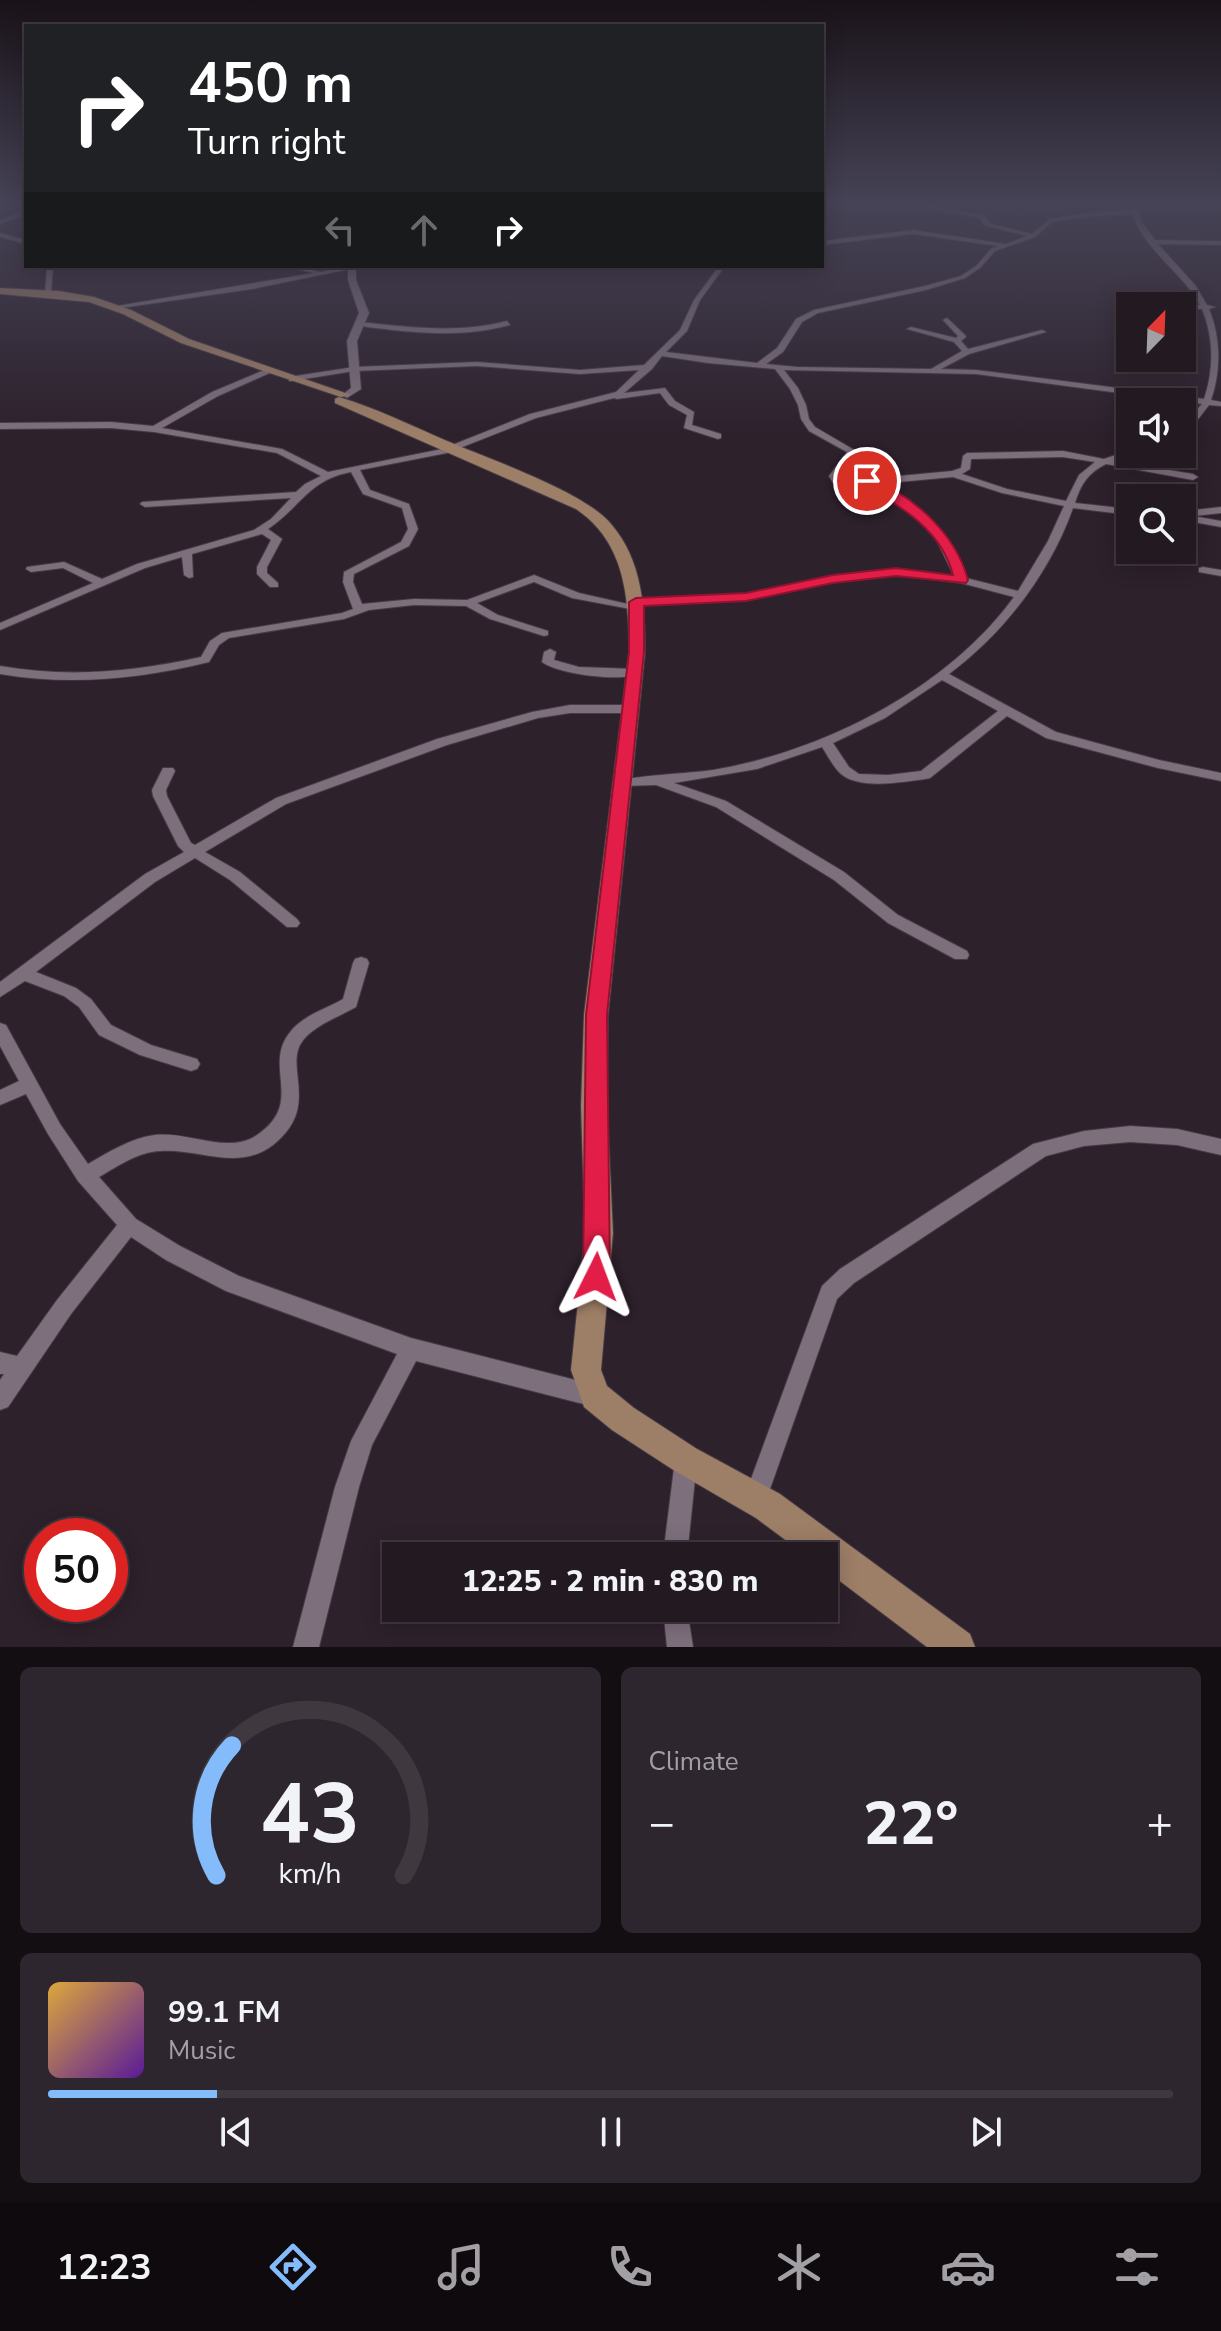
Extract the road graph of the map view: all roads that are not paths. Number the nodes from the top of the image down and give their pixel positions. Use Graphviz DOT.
graph roads {
  1 [pos="49,278"];
  2 [pos="300,278"];
  3 [pos="352,278"];
  4 [pos="713,278"];
  5 [pos="959,278"];
  6 [pos="1190,278"];
  7 [pos="0,291"];
  8 [pos="48,293"];
  9 [pos="1221,305"];
  10 [pos="114,307"];
  11 [pos="1196,307"];
  12 [pos="1212,307"];
  13 [pos="947,320"];
  14 [pos="507,323"];
  15 [pos="359,324"];
  16 [pos="911,329"];
  17 [pos="1042,332"];
  18 [pos="957,340"];
  19 [pos="1220,350"];
  20 [pos="966,352"];
  21 [pos="663,354"];
  22 [pos="686,357"];
  23 [pos="651,365"];
  24 [pos="758,366"];
  25 [pos="777,367"];
  26 [pos="354,369"];
  27 [pos="269,370"];
  28 [pos="935,370"];
  29 [pos="296,380"];
  30 [pos="347,396"];
  31 [pos="609,398"];
  32 [pos="1209,403"];
  33 [pos="1221,404"];
  34 [pos="1196,416"];
  35 [pos="0,426"];
  36 [pos="154,429"];
  37 [pos="718,436"];
  38 [pos="454,448"];
  39 [pos="1116,458"];
  40 [pos="1104,462"];
  41 [pos="354,468"];
  42 [pos="954,474"];
  43 [pos="326,475"];
  44 [pos="1193,477"];
  45 [pos="867,481"];
  46 [pos="301,495"];
  47 [pos="145,504"];
  48 [pos="1070,505"];
  49 [pos="1116,510"];
  50 [pos="1221,510"];
  51 [pos="1196,514"];
  52 [pos="1196,520"];
  53 [pos="1221,524"];
  54 [pos="262,530"];
  55 [pos="187,552"];
  56 [pos="31,569"];
  57 [pos="1203,570"];
  58 [pos="1221,573"];
  59 [pos="189,575"];
  60 [pos="961,580"];
  61 [pos="99,582"];
  62 [pos="274,585"];
  63 [pos="1020,595"];
  64 [pos="468,603"];
  65 [pos="636,606"];
  66 [pos="364,609"];
  67 [pos="0,627"];
  68 [pos="544,633"];
  69 [pos="550,652"];
  70 [pos="0,670"];
  71 [pos="634,673"];
  72 [pos="941,675"];
  73 [pos="630,709"];
  74 [pos="1005,712"];
  75 [pos="826,743"];
  76 [pos="168,771"];
  77 [pos="1221,777"];
  78 [pos="654,781"];
  79 [pos="624,782"];
  80 [pos="192,853"];
  81 [pos="292,923"];
  82 [pos="961,955"];
  83 [pos="361,963"];
  84 [pos="23,974"];
  85 [pos="0,991"];
  86 [pos="0,1030"];
  87 [pos="191,1064"];
  88 [pos="30,1084"];
  89 [pos="0,1098"];
  90 [pos="1221,1147"];
  91 [pos="85,1175"];
  92 [pos="129,1225"];
  93 [pos="411,1349"];
  94 [pos="11,1365"];
  95 [pos="595,1396"];
  96 [pos="0,1399"];
  97 [pos="686,1460"];
  98 [pos="756,1498"];
  99 [pos="677,1542"];
  100 [pos="677,1622"];
  101 [pos="306,1647"];
  102 [pos="680,1647"];
  103 [pos="957,1647"];
  1 -- 8 [label="street"];
  2 -- 10 [label="street"];
  3 -- 15 [label="street"];
  4 -- 21 [label="street"];
  5 -- 24 [label="street"];
  6 -- 12 [label="street"];
  7 -- 8 [label="main road"];
  8 -- 10 [label="main road"];
  9 -- 12 [label="street"];
  10 -- 27 [label="main road"];
  11 -- 12 [label="street"];
  12 -- 19 [label="street"];
  13 -- 18 [label="street"];
  14 -- 15 [label="street"];
  15 -- 26 [label="street"];
  16 -- 18 [label="street"];
  17 -- 20 [label="street"];
  18 -- 20 [label="street"];
  19 -- 32 [label="street"];
  20 -- 28 [label="street"];
  21 -- 22 [label="street"];
  21 -- 23 [label="street"];
  22 -- 23 [label="street"];
  22 -- 24 [label="street"];
  23 -- 26 [label="street"];
  23 -- 31 [label="street"];
  24 -- 25 [label="street"];
  25 -- 28 [label="street"];
  25 -- 45 [label="street"];
  26 -- 29 [label="street"];
  26 -- 30 [label="street"];
  27 -- 29 [label="main road"];
  27 -- 36 [label="street"];
  28 -- 32 [label="street"];
  29 -- 30 [label="main road"];
  30 -- 38 [label="main road"];
  31 -- 37 [label="street"];
  31 -- 38 [label="street"];
  32 -- 33 [label="street"];
  32 -- 34 [label="street"];
  35 -- 36 [label="street"];
  36 -- 43 [label="street"];
  38 -- 41 [label="street"];
  38 -- 65 [label="main road"];
  39 -- 40 [label="street"];
  40 -- 42 [label="street"];
  40 -- 44 [label="street"];
  40 -- 48 [label="street"];
  41 -- 43 [label="street"];
  41 -- 66 [label="street"];
  42 -- 45 [label="street"];
  42 -- 48 [label="street"];
  43 -- 46 [label="street"];
  45 -- 60 [label="street"];
  46 -- 47 [label="street"];
  46 -- 54 [label="street"];
  48 -- 49 [label="street"];
  48 -- 63 [label="street"];
  50 -- 51 [label="street"];
  52 -- 53 [label="street"];
  54 -- 55 [label="street"];
  54 -- 62 [label="street"];
  55 -- 59 [label="street"];
  55 -- 61 [label="street"];
  56 -- 61 [label="street"];
  57 -- 58 [label="street"];
  60 -- 63 [label="street"];
  60 -- 65 [label="street"];
  61 -- 67 [label="street"];
  63 -- 72 [label="street"];
  64 -- 65 [label="street"];
  64 -- 66 [label="street"];
  64 -- 68 [label="street"];
  65 -- 71 [label="main road"];
  66 -- 70 [label="street"];
  69 -- 71 [label="street"];
  71 -- 73 [label="main road"];
  72 -- 74 [label="street"];
  72 -- 75 [label="street"];
  73 -- 79 [label="main road"];
  73 -- 80 [label="street"];
  74 -- 75 [label="street"];
  74 -- 77 [label="street"];
  75 -- 78 [label="street"];
  76 -- 80 [label="street"];
  78 -- 79 [label="street"];
  78 -- 82 [label="street"];
  79 -- 95 [label="main road"];
  80 -- 81 [label="street"];
  80 -- 84 [label="street"];
  83 -- 91 [label="street"];
  84 -- 85 [label="street"];
  84 -- 87 [label="street"];
  86 -- 88 [label="street"];
  88 -- 89 [label="street"];
  88 -- 91 [label="street"];
  90 -- 98 [label="street"];
  91 -- 92 [label="street"];
  92 -- 93 [label="street"];
  92 -- 94 [label="street"];
  93 -- 95 [label="street"];
  93 -- 101 [label="street"];
  94 -- 96 [label="street"];
  95 -- 97 [label="main road"];
  97 -- 98 [label="main road"];
  97 -- 99 [label="street"];
  98 -- 103 [label="main road"];
  100 -- 102 [label="street"];
}
